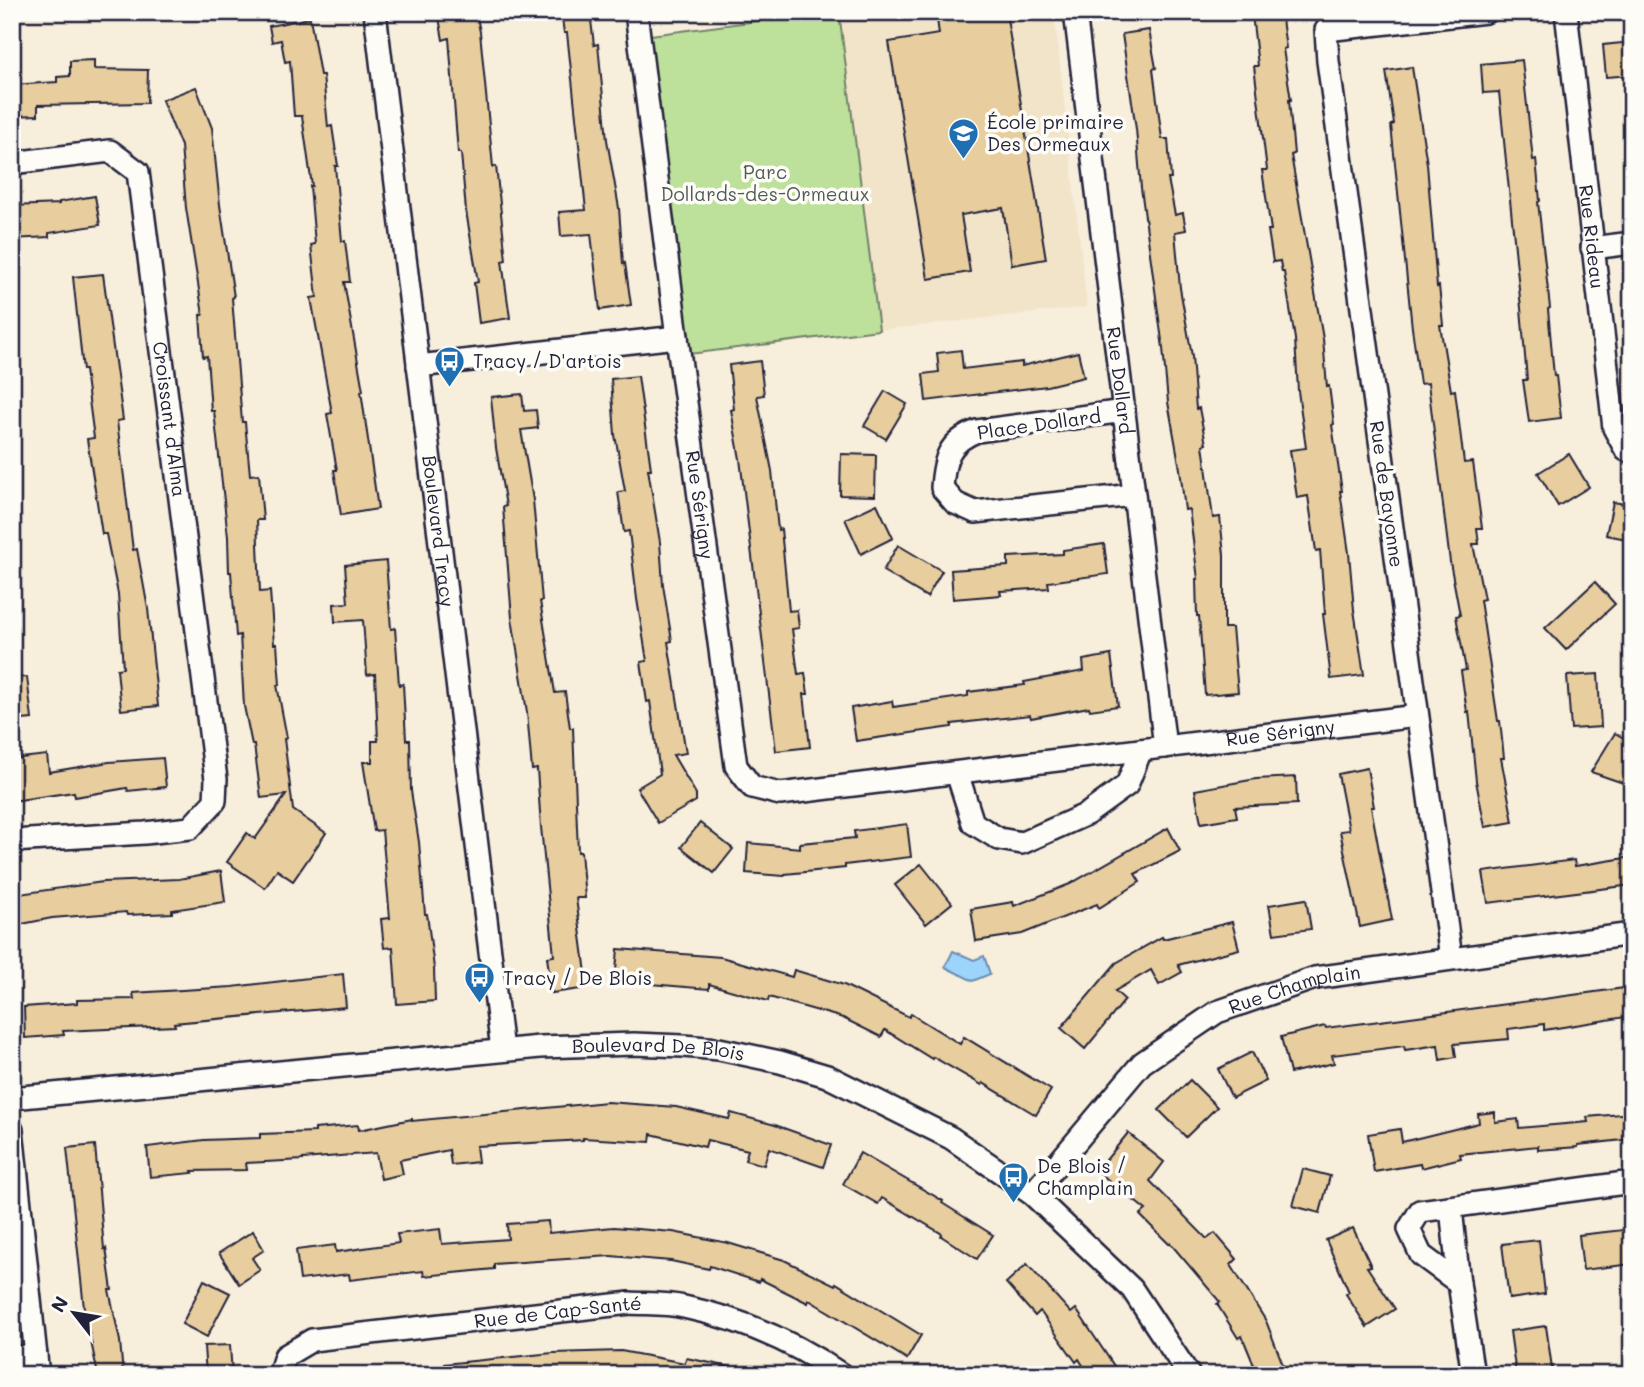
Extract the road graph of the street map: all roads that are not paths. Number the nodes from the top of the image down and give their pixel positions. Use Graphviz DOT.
graph roads {
  1 [pos="375,12"];
  2 [pos="636,12"];
  3 [pos="1075,12"];
  4 [pos="1486,12"];
  5 [pos="1566,12"];
  6 [pos="12,163"];
  7 [pos="1632,243"];
  8 [pos="1592,248"];
  9 [pos="677,337"];
  10 [pos="418,366"];
  11 [pos="1124,411"];
  12 [pos="1632,452"];
  13 [pos="1134,495"];
  14 [pos="1417,716"];
  15 [pos="1165,747"];
  16 [pos="1141,750"];
  17 [pos="957,773"];
  18 [pos="12,841"];
  19 [pos="1632,934"];
  20 [pos="1451,958"];
  21 [pos="502,1050"];
  22 [pos="12,1098"];
  23 [pos="12,1130"];
  24 [pos="1632,1182"];
  25 [pos="1032,1194"];
  26 [pos="1451,1208"];
  27 [pos="1459,1283"];
  28 [pos="12,1358"];
  29 [pos="37,1365"];
  30 [pos="279,1375"];
  31 [pos="842,1375"];
  32 [pos="1189,1375"];
  33 [pos="1473,1375"];
  1 -- 10 [label="street, Boulevard Tracy"];
  2 -- 9 [label="street, Rue Sérigny"];
  3 -- 11 [label="street, Rue Dollard"];
  4 -- 14 [label="street, Rue de Bayonne"];
  5 -- 8 [label="street, Rue Rideau"];
  6 -- 18 [label="street, Croissant d'Alma"];
  7 -- 8 [label="street"];
  8 -- 12 [label="street, Rue Rideau"];
  9 -- 10 [label="street"];
  9 -- 17 [label="street, Rue Sérigny"];
  10 -- 21 [label="street, Boulevard Tracy"];
  11 -- 13 [label="street, Rue Dollard"];
  11 -- 13 [label="street, Place Dollard"];
  13 -- 15 [label="street, Rue Dollard"];
  14 -- 15 [label="street, Rue Sérigny"];
  14 -- 20 [label="street, Rue de Bayonne"];
  15 -- 16 [label="street, Rue Sérigny"];
  16 -- 17 [label="street, Rue Sérigny"];
  16 -- 17 [label="street"];
  19 -- 20 [label="street, Rue Champlain"];
  20 -- 25 [label="street, Rue Champlain"];
  21 -- 22 [label="street, Boulevard De Blois"];
  21 -- 25 [label="street, Boulevard De Blois"];
  23 -- 29 [label="street"];
  24 -- 26 [label="street"];
  25 -- 32 [label="street, Boulevard De Blois"];
  26 -- 27 [label="street"];
  26 -- 27 [label="street"];
  27 -- 33 [label="street"];
  28 -- 29 [label="street"];
  30 -- 31 [label="street, Rue de Cap-Santé"];
}
